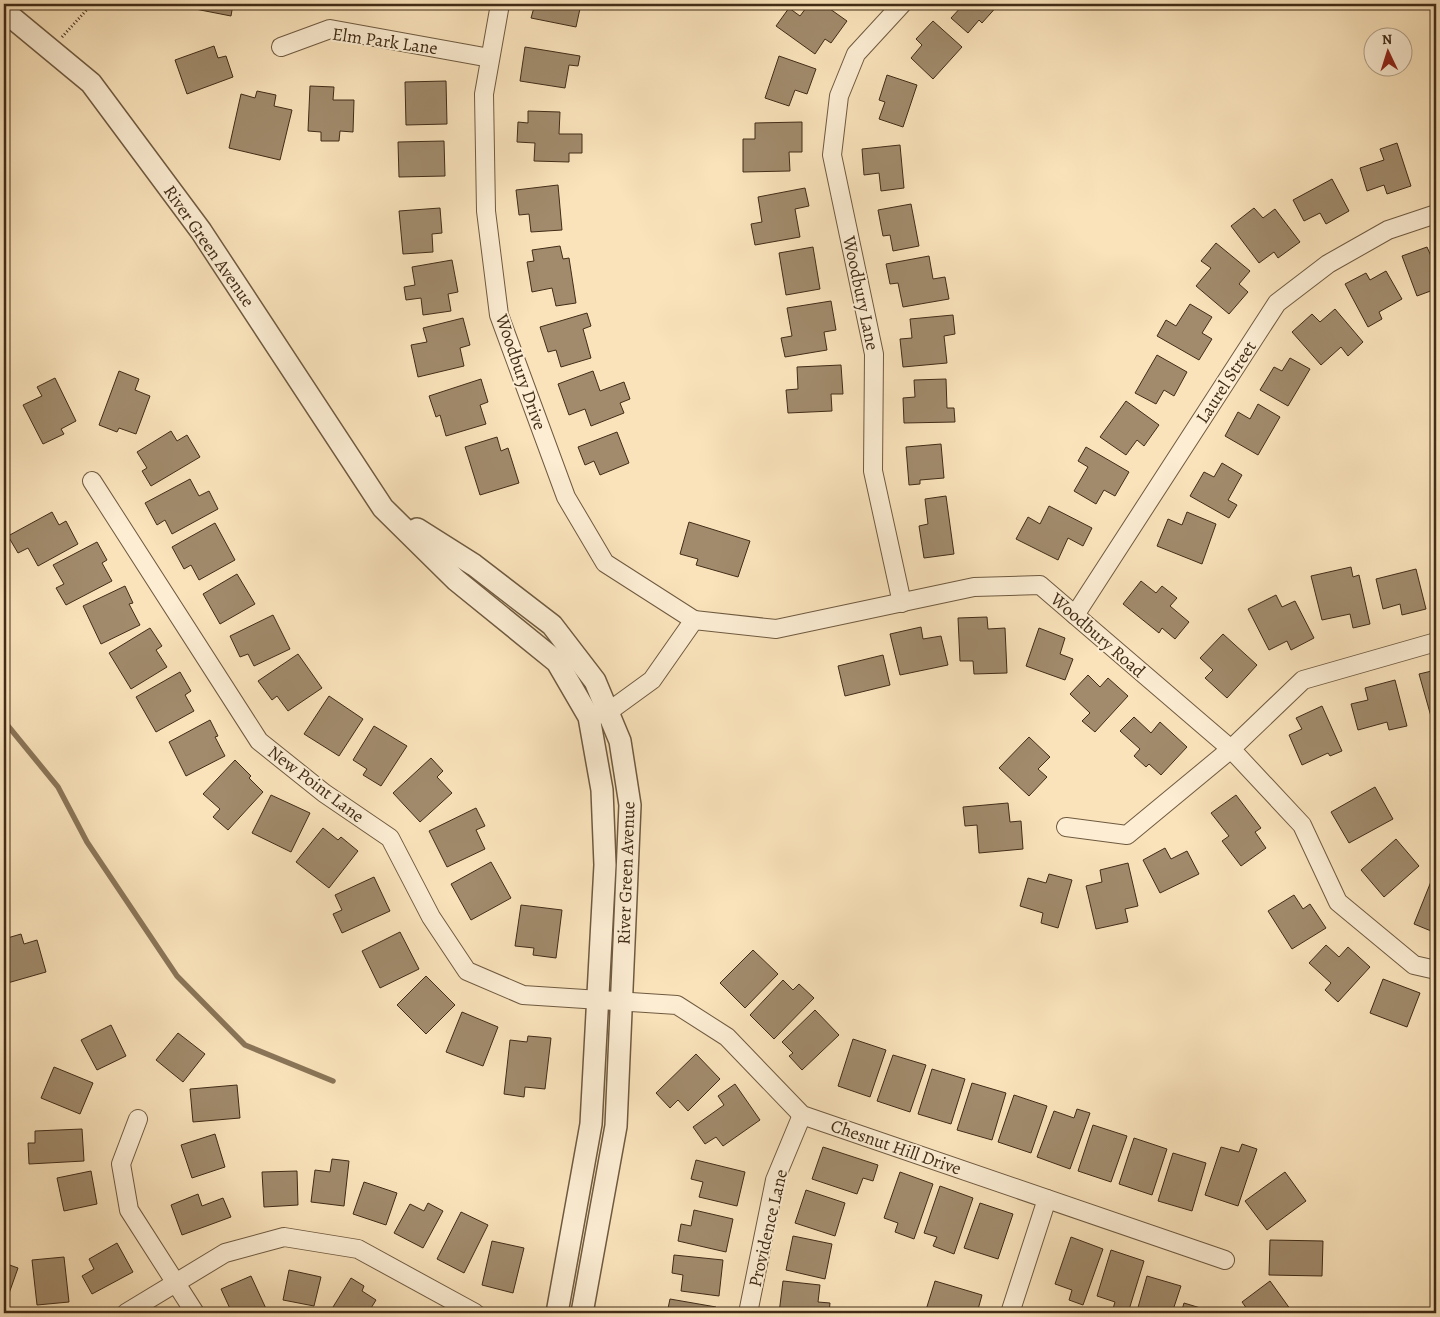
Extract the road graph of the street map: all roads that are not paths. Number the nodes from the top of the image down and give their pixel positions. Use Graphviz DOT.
graph roads {
  1 [pos="500,4"];
  2 [pos="902,4"];
  3 [pos="4,11"];
  4 [pos="281,46"];
  5 [pos="490,58"];
  6 [pos="1436,214"];
  7 [pos="92,481"];
  8 [pos="902,602"];
  9 [pos="1075,615"];
  10 [pos="694,620"];
  11 [pos="1436,642"];
  12 [pos="598,714"];
  13 [pos="1231,749"];
  14 [pos="1066,827"];
  15 [pos="1436,970"];
  16 [pos="597,1001"];
  17 [pos="621,1003"];
  18 [pos="802,1115"];
  19 [pos="138,1119"];
  20 [pos="1047,1199"];
  21 [pos="1225,1260"];
  22 [pos="177,1282"];
  23 [pos="126,1313"];
  24 [pos="196,1313"];
  25 [pos="475,1313"];
  26 [pos="557,1313"];
  27 [pos="582,1313"];
  28 [pos="748,1313"];
  29 [pos="1010,1313"];
  1 -- 5 [label="street, Woodbury Drive"];
  2 -- 8 [label="street, Woodbury Lane"];
  3 -- 12 [label="street, River Green Avenue"];
  4 -- 5 [label="street, Elm Park Lane"];
  5 -- 10 [label="street, Woodbury Drive"];
  6 -- 9 [label="street, Laurel Street"];
  7 -- 16 [label="street, New Point Lane"];
  8 -- 9 [label="street, Woodbury Road"];
  8 -- 10 [label="street, Woodbury Road"];
  9 -- 13 [label="street, Woodbury Road"];
  10 -- 12 [label="street"];
  11 -- 13 [label="street"];
  12 -- 16 [label="street, River Green Avenue"];
  12 -- 17 [label="street, River Green Avenue"];
  13 -- 14 [label="street"];
  13 -- 15 [label="street, Woodbury Road"];
  16 -- 17 [label="street, Chesnut Hill Drive"];
  16 -- 26 [label="street, River Green Avenue"];
  17 -- 18 [label="street, Chesnut Hill Drive"];
  17 -- 27 [label="street, River Green Avenue"];
  18 -- 20 [label="street, Chesnut Hill Drive"];
  18 -- 28 [label="street, Providence Lane"];
  19 -- 22 [label="street"];
  20 -- 21 [label="street, Chesnut Hill Drive"];
  20 -- 29 [label="street"];
  22 -- 23 [label="street"];
  22 -- 24 [label="street"];
  22 -- 25 [label="street"];
}
